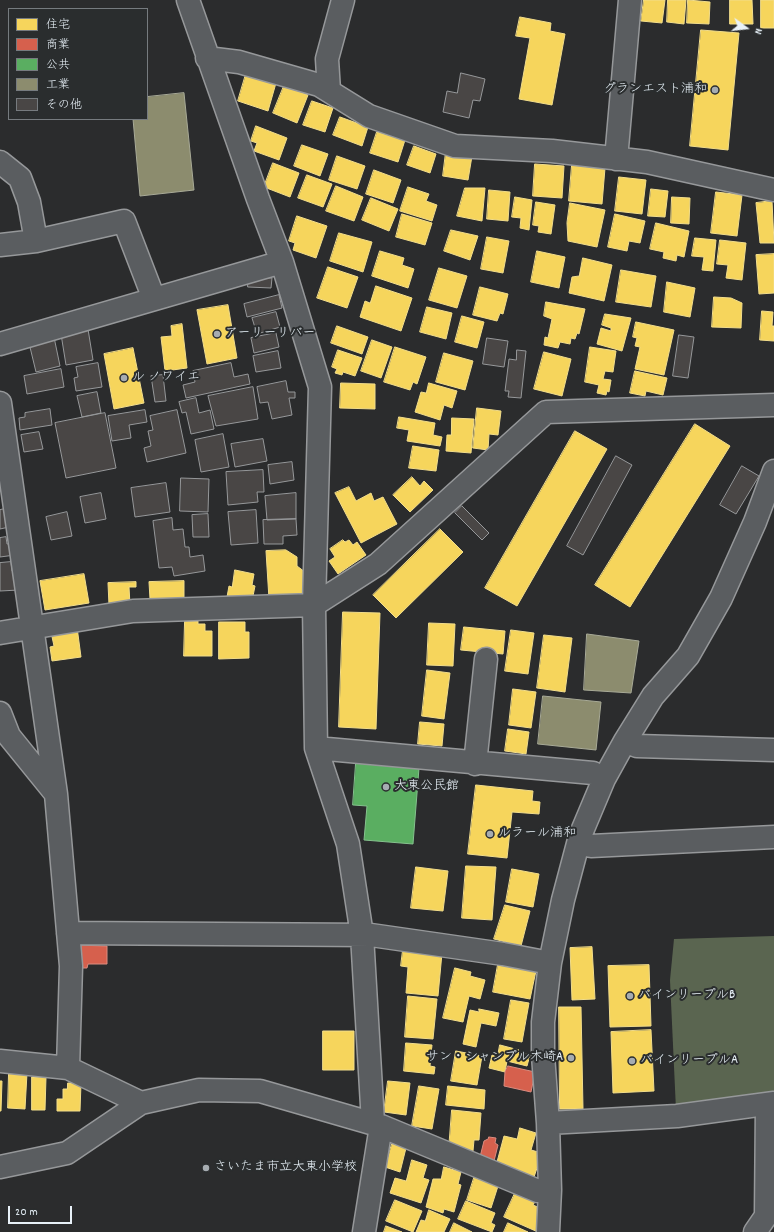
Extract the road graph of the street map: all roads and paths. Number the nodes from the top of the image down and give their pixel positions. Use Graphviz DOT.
graph roads {
  1 [pos="188,0"];
  2 [pos="343,0"];
  3 [pos="630,0"];
  4 [pos="207,58"];
  5 [pos="329,91"];
  6 [pos="616,159"];
  7 [pos="0,162"];
  8 [pos="774,190"];
  9 [pos="36,240"];
  10 [pos="0,245"];
  11 [pos="282,262"];
  12 [pos="154,299"];
  13 [pos="0,344"];
  14 [pos="0,403"];
  15 [pos="774,405"];
  16 [pos="774,471"];
  17 [pos="7,499"];
  18 [pos="765,523"];
  19 [pos="314,605"];
  20 [pos="32,628"];
  21 [pos="0,633"];
  22 [pos="486,659"];
  23 [pos="0,713"];
  24 [pos="625,741"];
  25 [pos="7,743"];
  26 [pos="316,748"];
  27 [pos="774,750"];
  28 [pos="475,764"];
  29 [pos="604,779"];
  30 [pos="56,794"];
  31 [pos="774,837"];
  32 [pos="578,844"];
  33 [pos="68,933"];
  34 [pos="362,935"];
  35 [pos="550,963"];
  36 [pos="0,1061"];
  37 [pos="68,1068"];
  38 [pos="141,1103"];
  39 [pos="770,1103"];
  40 [pos="548,1123"];
  41 [pos="377,1125"];
  42 [pos="0,1166"];
  43 [pos="550,1190"];
  44 [pos="554,1230"];
  45 [pos="364,1232"];
  46 [pos="755,1232"];
  1 -- 4 [label="street"];
  2 -- 5 [label="street"];
  3 -- 6 [label="street"];
  4 -- 5 [label="street"];
  4 -- 11 [label="street"];
  5 -- 6 [label="street"];
  6 -- 8 [label="street"];
  7 -- 9 [label="street"];
  9 -- 10 [label="street"];
  9 -- 12 [label="street"];
  11 -- 12 [label="street"];
  11 -- 19 [label="street"];
  12 -- 13 [label="street"];
  14 -- 17 [label="street"];
  15 -- 19 [label="street"];
  16 -- 18 [label="street"];
  17 -- 20 [label="street"];
  18 -- 24 [label="street"];
  19 -- 20 [label="street"];
  19 -- 26 [label="street"];
  20 -- 21 [label="street"];
  20 -- 30 [label="street"];
  22 -- 28 [label="street"];
  23 -- 25 [label="street"];
  24 -- 27 [label="street"];
  24 -- 29 [label="street"];
  25 -- 30 [label="street"];
  26 -- 28 [label="street"];
  26 -- 34 [label="street"];
  28 -- 29 [label="street"];
  29 -- 32 [label="street"];
  30 -- 33 [label="street"];
  31 -- 32 [label="street"];
  32 -- 35 [label="street"];
  33 -- 34 [label="street"];
  33 -- 37 [label="street"];
  34 -- 35 [label="street"];
  34 -- 41 [label="street"];
  35 -- 40 [label="street"];
  36 -- 37 [label="street"];
  37 -- 38 [label="street"];
  38 -- 41 [label="street"];
  38 -- 42 [label="street"];
  39 -- 40 [label="street"];
  39 -- 46 [label="street"];
  40 -- 43 [label="street"];
  41 -- 43 [label="street"];
  41 -- 45 [label="street"];
  43 -- 44 [label="street"];
}
